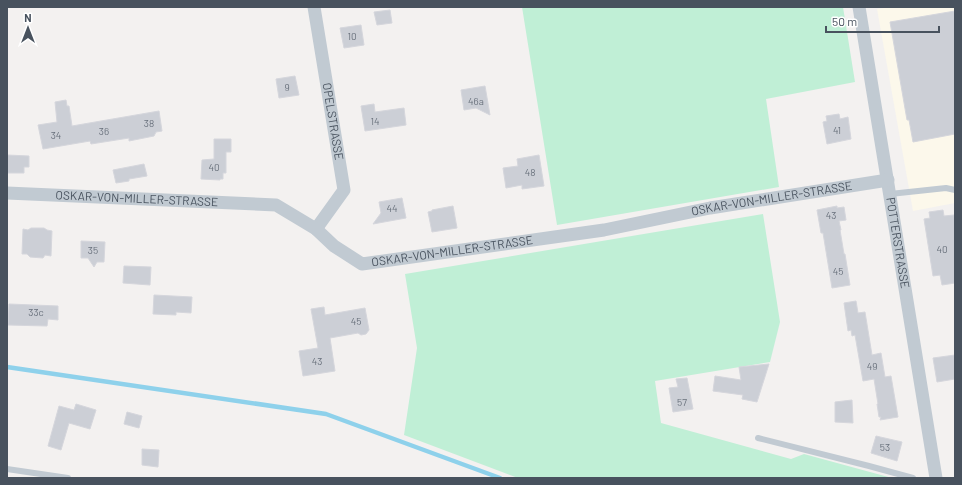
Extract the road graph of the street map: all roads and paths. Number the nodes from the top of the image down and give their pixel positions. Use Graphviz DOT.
graph roads {
  1 [pos="314,7"];
  2 [pos="859,7"];
  3 [pos="888,180"];
  4 [pos="955,190"];
  5 [pos="7,194"];
  6 [pos="890,194"];
  7 [pos="316,229"];
  8 [pos="758,438"];
  9 [pos="7,469"];
  10 [pos="68,478"];
  11 [pos="913,478"];
  12 [pos="936,478"];
  1 -- 7 [label="street, OPELSTRASSE"];
  2 -- 3 [label="street, POTTERSTRASSE"];
  3 -- 6 [label="street, POTTERSTRASSE"];
  3 -- 7 [label="street, OSKAR-VON-MILLER-STRASSE"];
  4 -- 6 [label="lane"];
  5 -- 7 [label="street, OSKAR-VON-MILLER-STRASSE"];
  6 -- 12 [label="street, POTTERSTRASSE"];
  8 -- 11 [label="lane"];
  9 -- 10 [label="lane"];
}
